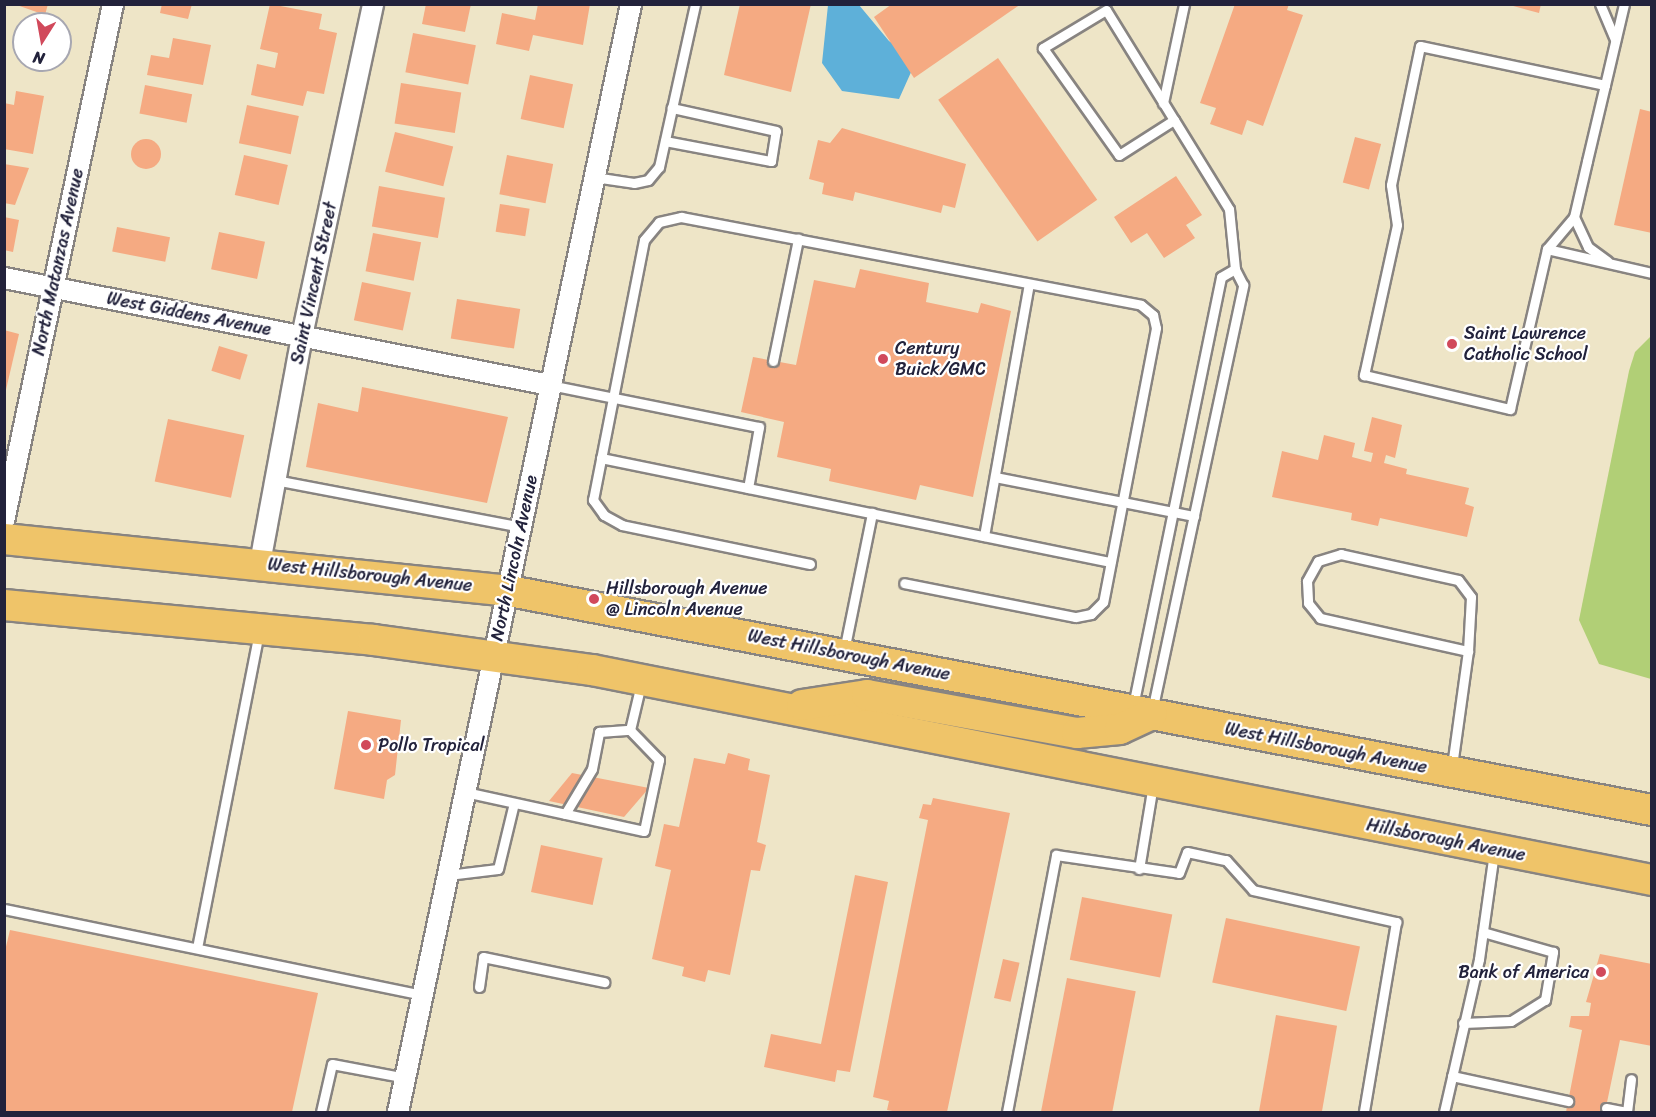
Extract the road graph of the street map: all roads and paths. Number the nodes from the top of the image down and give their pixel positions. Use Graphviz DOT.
graph roads {
  1 [pos="113,4"];
  2 [pos="373,4"];
  3 [pos="631,4"];
  4 [pos="695,4"];
  5 [pos="1184,4"];
  6 [pos="1600,4"];
  7 [pos="1624,4"];
  8 [pos="1616,40"];
  9 [pos="1605,86"];
  10 [pos="1163,103"];
  11 [pos="672,108"];
  12 [pos="1174,120"];
  13 [pos="665,141"];
  14 [pos="594,177"];
  15 [pos="1574,217"];
  16 [pos="798,239"];
  17 [pos="1547,249"];
  18 [pos="1611,264"];
  19 [pos="1235,269"];
  20 [pos="1652,273"];
  21 [pos="4,278"];
  22 [pos="1029,284"];
  23 [pos="52,288"];
  24 [pos="302,336"];
  25 [pos="773,361"];
  26 [pos="550,385"];
  27 [pos="613,398"];
  28 [pos="601,459"];
  29 [pos="995,477"];
  30 [pos="275,480"];
  31 [pos="748,488"];
  32 [pos="1122,500"];
  33 [pos="1173,511"];
  34 [pos="872,513"];
  35 [pos="1194,516"];
  36 [pos="4,520"];
  37 [pos="522,527"];
  38 [pos="984,536"];
  39 [pos="4,539"];
  40 [pos="260,562"];
  41 [pos="1110,562"];
  42 [pos="810,564"];
  43 [pos="904,584"];
  44 [pos="510,591"];
  45 [pos="4,605"];
  46 [pos="260,629"];
  47 [pos="1467,651"];
  48 [pos="844,653"];
  49 [pos="493,656"];
  50 [pos="642,680"];
  51 [pos="782,708"];
  52 [pos="1142,712"];
  53 [pos="630,730"];
  54 [pos="1451,772"];
  55 [pos="1154,782"];
  56 [pos="465,792"];
  57 [pos="514,803"];
  58 [pos="1652,810"];
  59 [pos="565,814"];
  60 [pos="1495,849"];
  61 [pos="1138,869"];
  62 [pos="448,875"];
  63 [pos="1652,880"];
  64 [pos="4,909"];
  65 [pos="1483,932"];
  66 [pos="197,948"];
  67 [pos="604,982"];
  68 [pos="479,987"];
  69 [pos="423,994"];
  70 [pos="1463,1023"];
  71 [pos="1452,1076"];
  72 [pos="406,1078"];
  73 [pos="1631,1079"];
  74 [pos="1568,1101"];
  75 [pos="1606,1108"];
  76 [pos="1627,1112"];
  77 [pos="321,1113"];
  78 [pos="398,1113"];
  79 [pos="1007,1113"];
  80 [pos="1364,1113"];
  81 [pos="1444,1113"];
  1 -- 23 [label="street, North Matanzas Avenue"];
  2 -- 24 [label="street, Saint Vincent Street"];
  3 -- 14 [label="street, North Lincoln Avenue"];
  4 -- 11 [label="lane"];
  5 -- 10 [label="lane"];
  6 -- 8 [label="lane"];
  7 -- 8 [label="lane"];
  8 -- 9 [label="lane"];
  9 -- 15 [label="lane"];
  9 -- 17 [label="lane"];
  10 -- 12 [label="lane"];
  10 -- 12 [label="lane"];
  11 -- 13 [label="lane"];
  11 -- 13 [label="lane"];
  12 -- 19 [label="lane"];
  13 -- 14 [label="lane"];
  14 -- 26 [label="street, North Lincoln Avenue"];
  15 -- 17 [label="lane"];
  15 -- 18 [label="lane"];
  16 -- 22 [label="lane"];
  16 -- 25 [label="lane"];
  16 -- 27 [label="lane"];
  17 -- 18 [label="lane"];
  18 -- 20 [label="lane"];
  19 -- 33 [label="lane"];
  19 -- 35 [label="lane"];
  21 -- 23 [label="street, West Giddens Avenue"];
  22 -- 29 [label="lane"];
  22 -- 32 [label="lane"];
  23 -- 24 [label="street, West Giddens Avenue"];
  23 -- 36 [label="street, North Matanzas Avenue"];
  24 -- 26 [label="street, West Giddens Avenue"];
  24 -- 30 [label="street, Saint Vincent Street"];
  26 -- 27 [label="lane"];
  26 -- 37 [label="street, North Lincoln Avenue"];
  27 -- 28 [label="lane"];
  27 -- 31 [label="lane"];
  28 -- 31 [label="lane"];
  28 -- 42 [label="lane"];
  29 -- 32 [label="lane"];
  29 -- 38 [label="lane"];
  30 -- 37 [label="lane"];
  30 -- 40 [label="street, Saint Vincent Street"];
  31 -- 34 [label="lane"];
  32 -- 33 [label="lane"];
  32 -- 41 [label="lane"];
  33 -- 35 [label="lane"];
  33 -- 52 [label="lane"];
  34 -- 38 [label="lane"];
  34 -- 48 [label="lane"];
  35 -- 52 [label="lane"];
  37 -- 44 [label="street, North Lincoln Avenue"];
  38 -- 41 [label="lane"];
  39 -- 40 [label="main road, West Hillsborough Avenue"];
  40 -- 44 [label="main road, West Hillsborough Avenue"];
  41 -- 43 [label="lane"];
  44 -- 48 [label="main road, West Hillsborough Avenue"];
  44 -- 49 [label="street, North Lincoln Avenue"];
  45 -- 46 [label="main road"];
  46 -- 49 [label="main road"];
  46 -- 66 [label="lane"];
  47 -- 47 [label="lane"];
  47 -- 54 [label="lane"];
  48 -- 52 [label="main road, West Hillsborough Avenue"];
  49 -- 50 [label="main road"];
  49 -- 56 [label="street, North Lincoln Avenue"];
  50 -- 51 [label="main road"];
  50 -- 53 [label="lane"];
  51 -- 52 [label="main road"];
  51 -- 55 [label="main road"];
  52 -- 54 [label="main road, West Hillsborough Avenue"];
  53 -- 59 [label="lane"];
  53 -- 59 [label="lane"];
  54 -- 58 [label="main road, West Hillsborough Avenue"];
  55 -- 60 [label="main road, Hillsborough Avenue"];
  55 -- 61 [label="lane"];
  56 -- 57 [label="lane"];
  56 -- 62 [label="street, North Lincoln Avenue"];
  57 -- 59 [label="lane"];
  57 -- 62 [label="lane"];
  60 -- 63 [label="main road, Hillsborough Avenue"];
  60 -- 65 [label="lane"];
  61 -- 79 [label="lane"];
  61 -- 80 [label="lane"];
  62 -- 69 [label="street, North Lincoln Avenue"];
  64 -- 66 [label="lane"];
  65 -- 70 [label="lane"];
  65 -- 70 [label="lane"];
  66 -- 69 [label="lane"];
  67 -- 68 [label="lane"];
  69 -- 72 [label="street, North Lincoln Avenue"];
  70 -- 71 [label="lane"];
  71 -- 74 [label="lane"];
  71 -- 81 [label="lane"];
  72 -- 77 [label="lane"];
  72 -- 78 [label="street, North Lincoln Avenue"];
  73 -- 76 [label="lane"];
  75 -- 76 [label="lane"];
}
